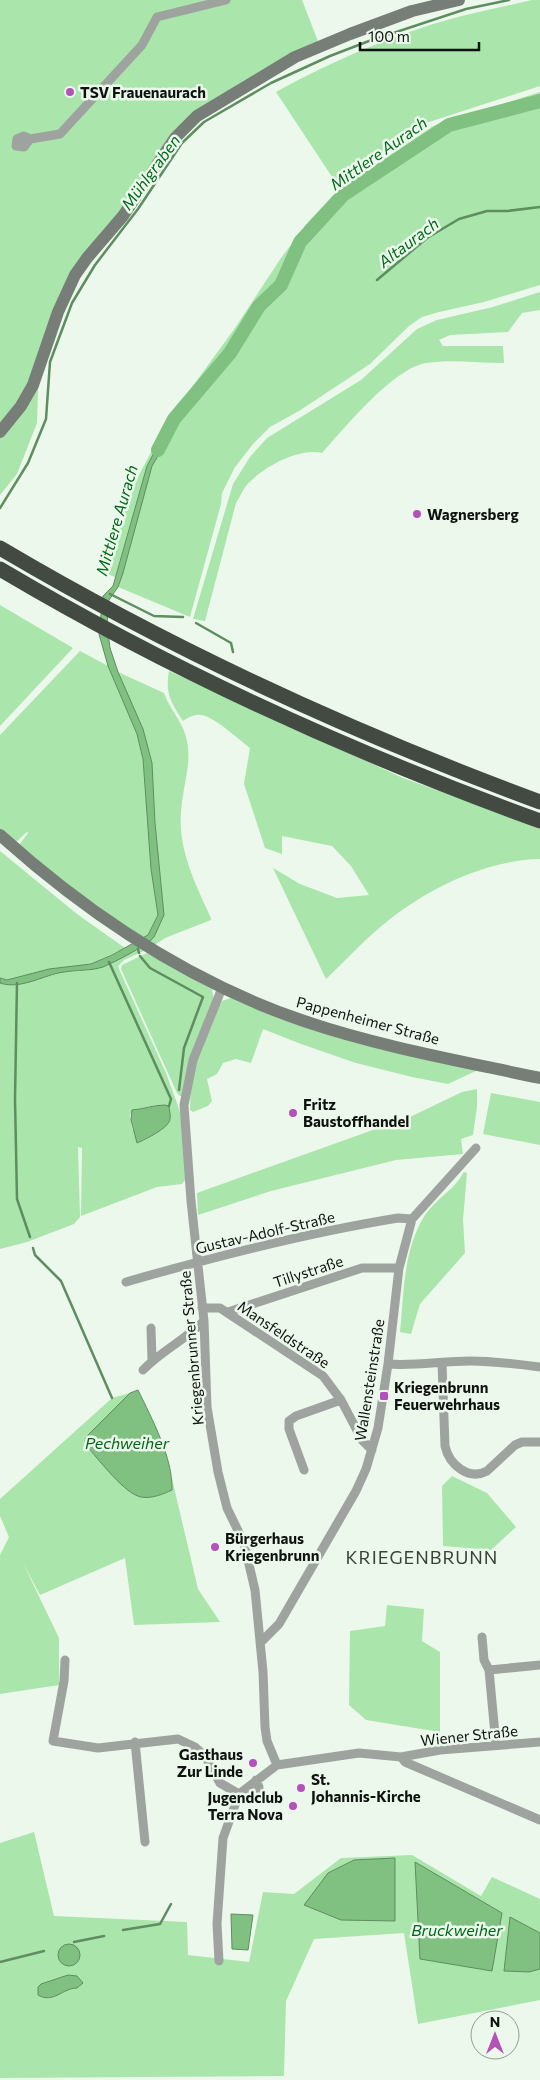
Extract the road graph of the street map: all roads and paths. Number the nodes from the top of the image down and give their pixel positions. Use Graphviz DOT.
graph roads {
  1 [pos="226,0"];
  2 [pos="459,0"];
  3 [pos="30,139"];
  4 [pos="0,432"];
  5 [pos="0,548"];
  6 [pos="0,569"];
  7 [pos="540,802"];
  8 [pos="540,821"];
  9 [pos="0,835"];
  10 [pos="222,988"];
  11 [pos="540,1078"];
  12 [pos="476,1148"];
  13 [pos="412,1220"];
  14 [pos="198,1261"];
  15 [pos="399,1268"];
  16 [pos="126,1282"];
  17 [pos="202,1308"];
  18 [pos="228,1312"];
  19 [pos="204,1321"];
  20 [pos="151,1328"];
  21 [pos="152,1360"];
  22 [pos="442,1362"];
  23 [pos="388,1364"];
  24 [pos="540,1367"];
  25 [pos="143,1370"];
  26 [pos="341,1400"];
  27 [pos="540,1442"];
  28 [pos="372,1450"];
  29 [pos="304,1470"];
  30 [pos="482,1638"];
  31 [pos="260,1642"];
  32 [pos="65,1660"];
  33 [pos="540,1665"];
  34 [pos="490,1670"];
  35 [pos="134,1742"];
  36 [pos="540,1742"];
  37 [pos="496,1745"];
  38 [pos="401,1757"];
  39 [pos="277,1765"];
  40 [pos="239,1794"];
  41 [pos="540,1820"];
  42 [pos="145,1842"];
  43 [pos="219,1961"];
  1 -- 3 [label="street"];
  2 -- 4 [label="street"];
  5 -- 7 [label="highway"];
  6 -- 8 [label="highway"];
  9 -- 10 [label="street, Pappenheimer Straße"];
  10 -- 11 [label="street, Pappenheimer Straße"];
  10 -- 14 [label="street, Kriegenbrunner Straße"];
  12 -- 13 [label="street, Wallensteinstraße"];
  13 -- 14 [label="street, Gustav-Adolf-Straße"];
  13 -- 15 [label="street, Wallensteinstraße"];
  14 -- 16 [label="street, Gustav-Adolf-Straße"];
  14 -- 17 [label="street, Kriegenbrunner Straße"];
  15 -- 18 [label="street, Tillystraße"];
  15 -- 23 [label="street, Wallensteinstraße"];
  17 -- 18 [label="street, Mansfeldstraße"];
  17 -- 19 [label="street, Kriegenbrunner Straße"];
  18 -- 26 [label="street, Mansfeldstraße"];
  19 -- 21 [label="street"];
  19 -- 31 [label="street, Kriegenbrunner Straße"];
  20 -- 21 [label="street"];
  21 -- 25 [label="street"];
  22 -- 23 [label="street"];
  22 -- 24 [label="street"];
  22 -- 27 [label="street"];
  23 -- 28 [label="street, Wallensteinstraße"];
  26 -- 28 [label="street, Mansfeldstraße"];
  26 -- 29 [label="street"];
  28 -- 31 [label="street, Wallensteinstraße"];
  30 -- 34 [label="street"];
  31 -- 39 [label="street, Kriegenbrunner Straße"];
  32 -- 35 [label="street"];
  33 -- 34 [label="street"];
  34 -- 37 [label="street"];
  35 -- 40 [label="street"];
  35 -- 42 [label="street"];
  36 -- 37 [label="street, Wiener Straße"];
  37 -- 38 [label="street, Wiener Straße"];
  38 -- 39 [label="street"];
  38 -- 41 [label="street"];
  39 -- 40 [label="street"];
  40 -- 43 [label="street"];
}
